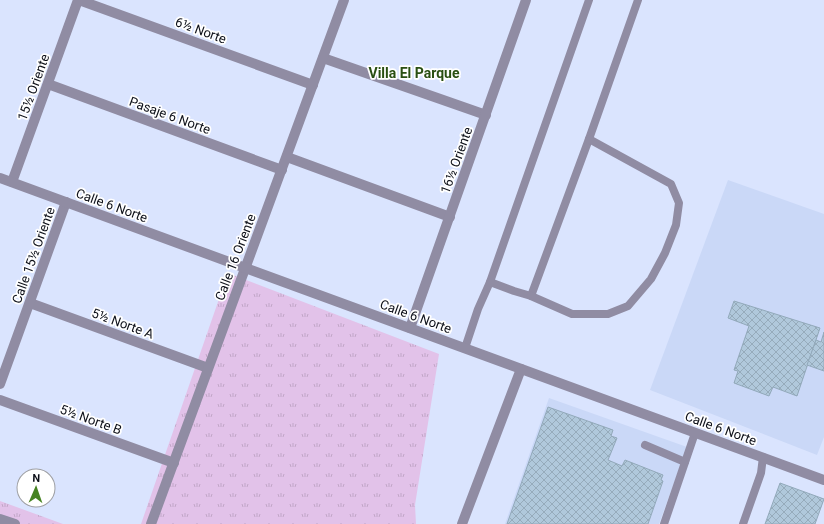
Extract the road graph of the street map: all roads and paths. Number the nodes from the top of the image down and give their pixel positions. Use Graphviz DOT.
graph roads {
  1 [pos="79,0"];
  2 [pos="344,0"];
  3 [pos="526,0"];
  4 [pos="589,0"];
  5 [pos="638,0"];
  6 [pos="323,58"];
  7 [pos="48,84"];
  8 [pos="313,85"];
  9 [pos="486,115"];
  10 [pos="589,139"];
  11 [pos="287,156"];
  12 [pos="282,170"];
  13 [pos="0,178"];
  14 [pos="12,182"];
  15 [pos="66,202"];
  16 [pos="450,217"];
  17 [pos="245,268"];
  18 [pos="490,282"];
  19 [pos="531,296"];
  20 [pos="30,303"];
  21 [pos="410,328"];
  22 [pos="465,348"];
  23 [pos="208,368"];
  24 [pos="521,369"];
  25 [pos="0,384"];
  26 [pos="0,400"];
  27 [pos="695,433"];
  28 [pos="645,445"];
  29 [pos="763,458"];
  30 [pos="685,462"];
  31 [pos="174,463"];
  32 [pos="824,480"];
  33 [pos="0,519"];
  34 [pos="15,524"];
  35 [pos="151,524"];
  36 [pos="462,524"];
  37 [pos="664,524"];
  38 [pos="742,524"];
  1 -- 7 [label="street, 15½ Oriente"];
  1 -- 8 [label="street, 6½ Norte"];
  2 -- 6 [label="street, Calle 16 Oriente"];
  3 -- 9 [label="street, 16½ Oriente"];
  4 -- 18 [label="lane"];
  5 -- 10 [label="lane"];
  6 -- 8 [label="street, Calle 16 Oriente"];
  6 -- 9 [label="street"];
  7 -- 12 [label="street, Pasaje 6 Norte"];
  7 -- 14 [label="street, 15½ Oriente"];
  8 -- 11 [label="street, Calle 16 Oriente"];
  9 -- 16 [label="street, 16½ Oriente"];
  10 -- 19 [label="lane"];
  10 -- 19 [label="lane"];
  11 -- 12 [label="street, Calle 16 Oriente"];
  11 -- 16 [label="street"];
  12 -- 17 [label="street, Calle 16 Oriente"];
  13 -- 14 [label="street, Calle 6 Norte"];
  14 -- 15 [label="street, Calle 6 Norte"];
  15 -- 17 [label="street, Calle 6 Norte"];
  15 -- 20 [label="street, Calle 15½ Oriente"];
  16 -- 21 [label="street, 16½ Oriente"];
  17 -- 21 [label="street, Calle 6 Norte"];
  17 -- 23 [label="street, Calle 16 Oriente"];
  18 -- 19 [label="lane"];
  18 -- 22 [label="lane"];
  20 -- 23 [label="street, 5½ Norte A"];
  20 -- 25 [label="street, Calle 15½ Oriente"];
  21 -- 22 [label="street, Calle 6 Norte"];
  22 -- 24 [label="street, Calle 6 Norte"];
  23 -- 31 [label="street, Calle 16 Oriente"];
  24 -- 27 [label="street, Calle 6 Norte"];
  24 -- 36 [label="street"];
  26 -- 31 [label="street, 5½ Norte B"];
  27 -- 29 [label="street, Calle 6 Norte"];
  27 -- 30 [label="lane"];
  28 -- 30 [label="lane"];
  29 -- 32 [label="street, Calle 6 Norte"];
  29 -- 38 [label="lane"];
  30 -- 37 [label="lane"];
  31 -- 35 [label="street, Calle 16 Oriente"];
  33 -- 34 [label="street"];
}
